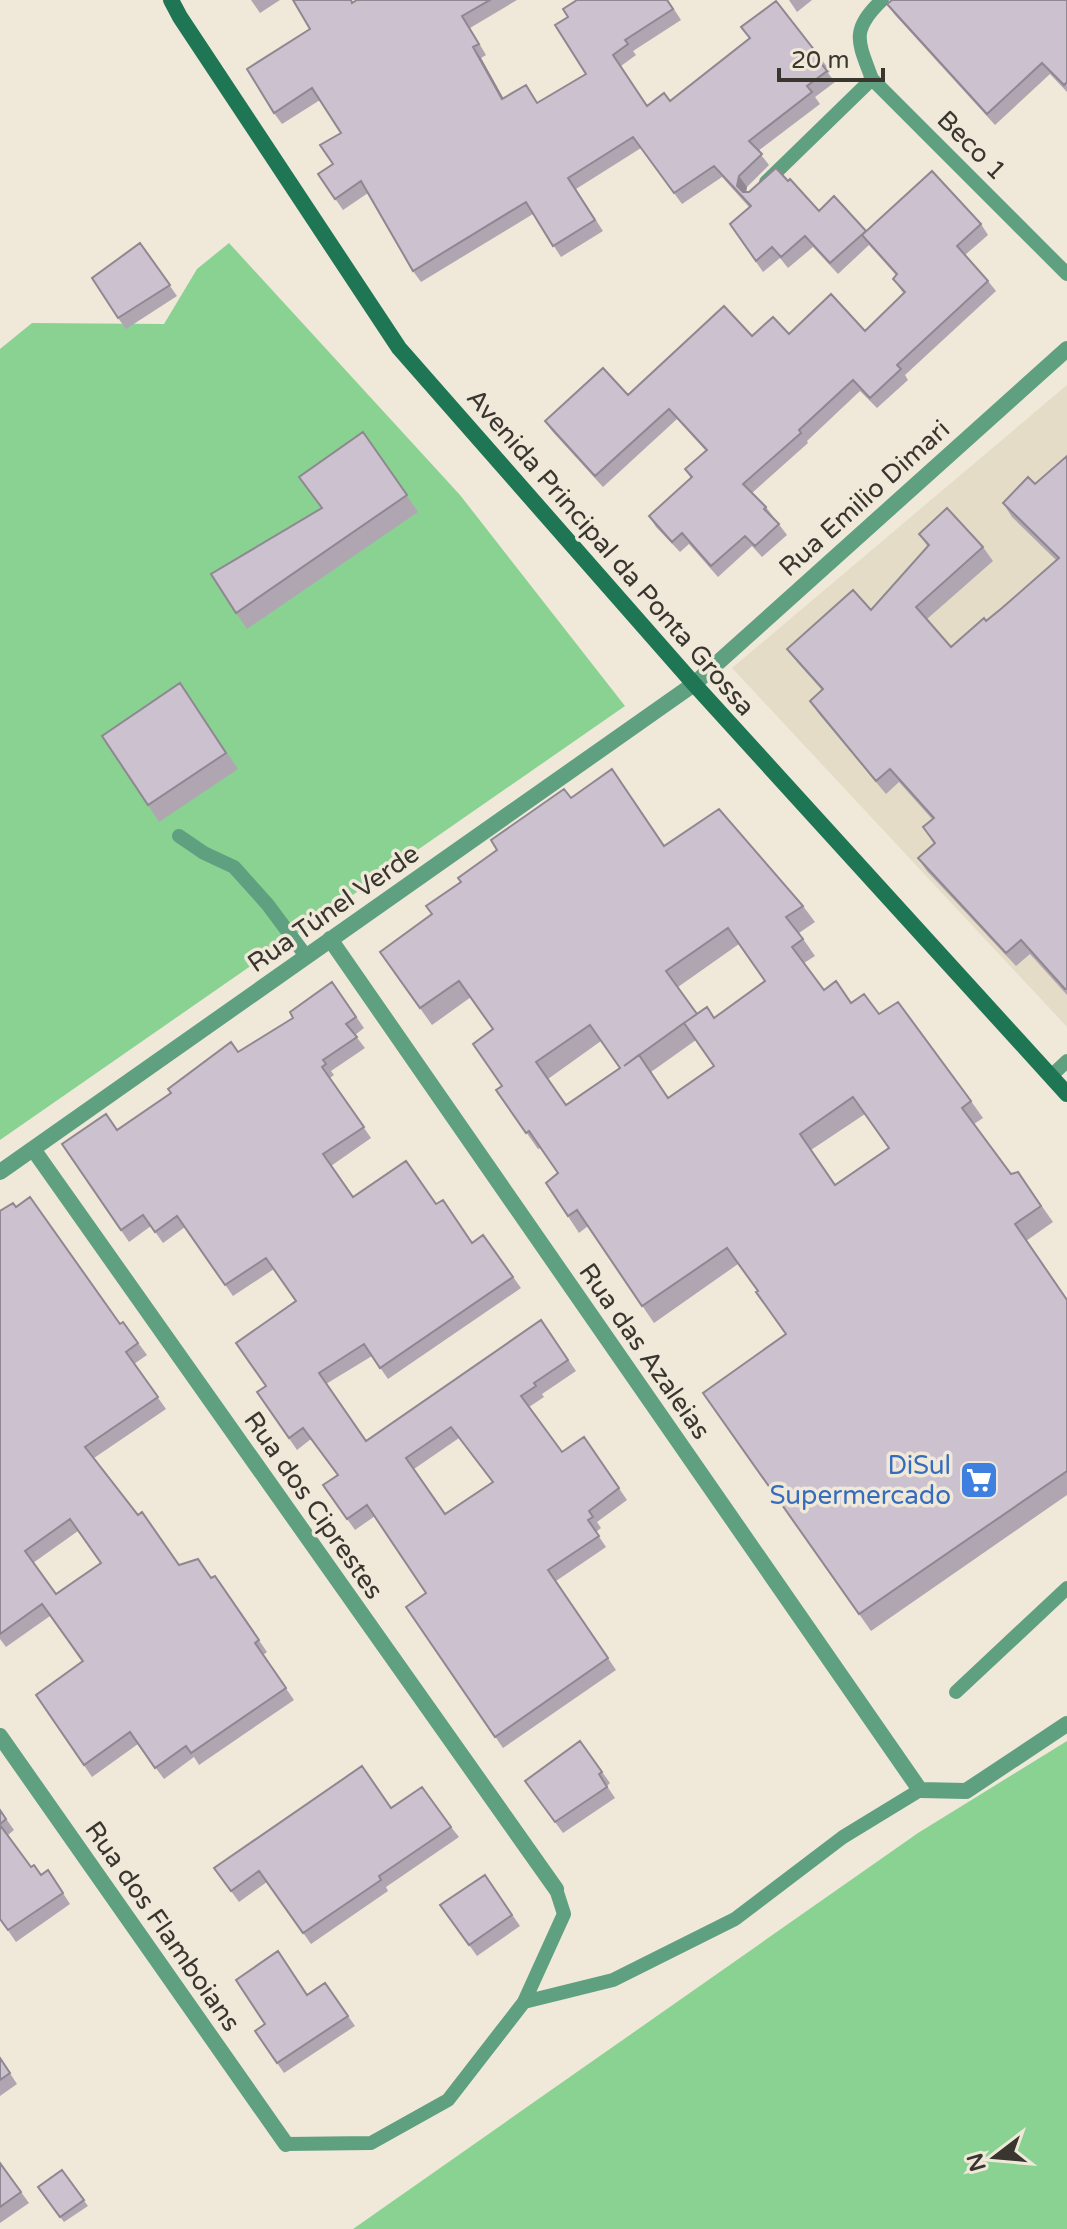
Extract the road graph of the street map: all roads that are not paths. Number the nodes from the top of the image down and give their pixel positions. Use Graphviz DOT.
graph roads {
  1 [pos="171,0"];
  2 [pos="882,0"];
  3 [pos="872,79"];
  4 [pos="754,194"];
  5 [pos="1067,274"];
  6 [pos="1067,349"];
  7 [pos="694,684"];
  8 [pos="179,836"];
  9 [pos="330,939"];
  10 [pos="306,956"];
  11 [pos="1067,1061"];
  12 [pos="1051,1076"];
  13 [pos="1067,1094"];
  14 [pos="33,1149"];
  15 [pos="0,1172"];
  16 [pos="1067,1588"];
  17 [pos="956,1692"];
  18 [pos="1067,1724"];
  19 [pos="0,1736"];
  20 [pos="920,1790"];
  21 [pos="556,1889"];
  22 [pos="524,2002"];
  23 [pos="286,2144"];
  1 -- 7 [label="main road, Avenida Principal da Ponta Grossa"];
  2 -- 3 [label="lane, Beco 1"];
  3 -- 4 [label="lane"];
  3 -- 5 [label="lane, Beco 1"];
  6 -- 7 [label="street, Rua Emilio Dimari"];
  7 -- 9 [label="street, Rua Túnel Verde"];
  7 -- 12 [label="main road, Avenida Principal da Ponta Grossa"];
  8 -- 10 [label="lane"];
  9 -- 10 [label="street, Rua Túnel Verde"];
  9 -- 20 [label="street, Rua das Azaleias"];
  10 -- 14 [label="street, Rua Túnel Verde"];
  11 -- 12 [label="lane"];
  12 -- 13 [label="main road, Avenida Principal da Ponta Grossa"];
  14 -- 15 [label="street, Rua Túnel Verde"];
  14 -- 21 [label="street, Rua dos Ciprestes"];
  16 -- 17 [label="lane"];
  18 -- 20 [label="street"];
  19 -- 23 [label="street, Rua dos Flamboians"];
  20 -- 22 [label="lane"];
  21 -- 22 [label="lane"];
  22 -- 23 [label="lane"];
}
